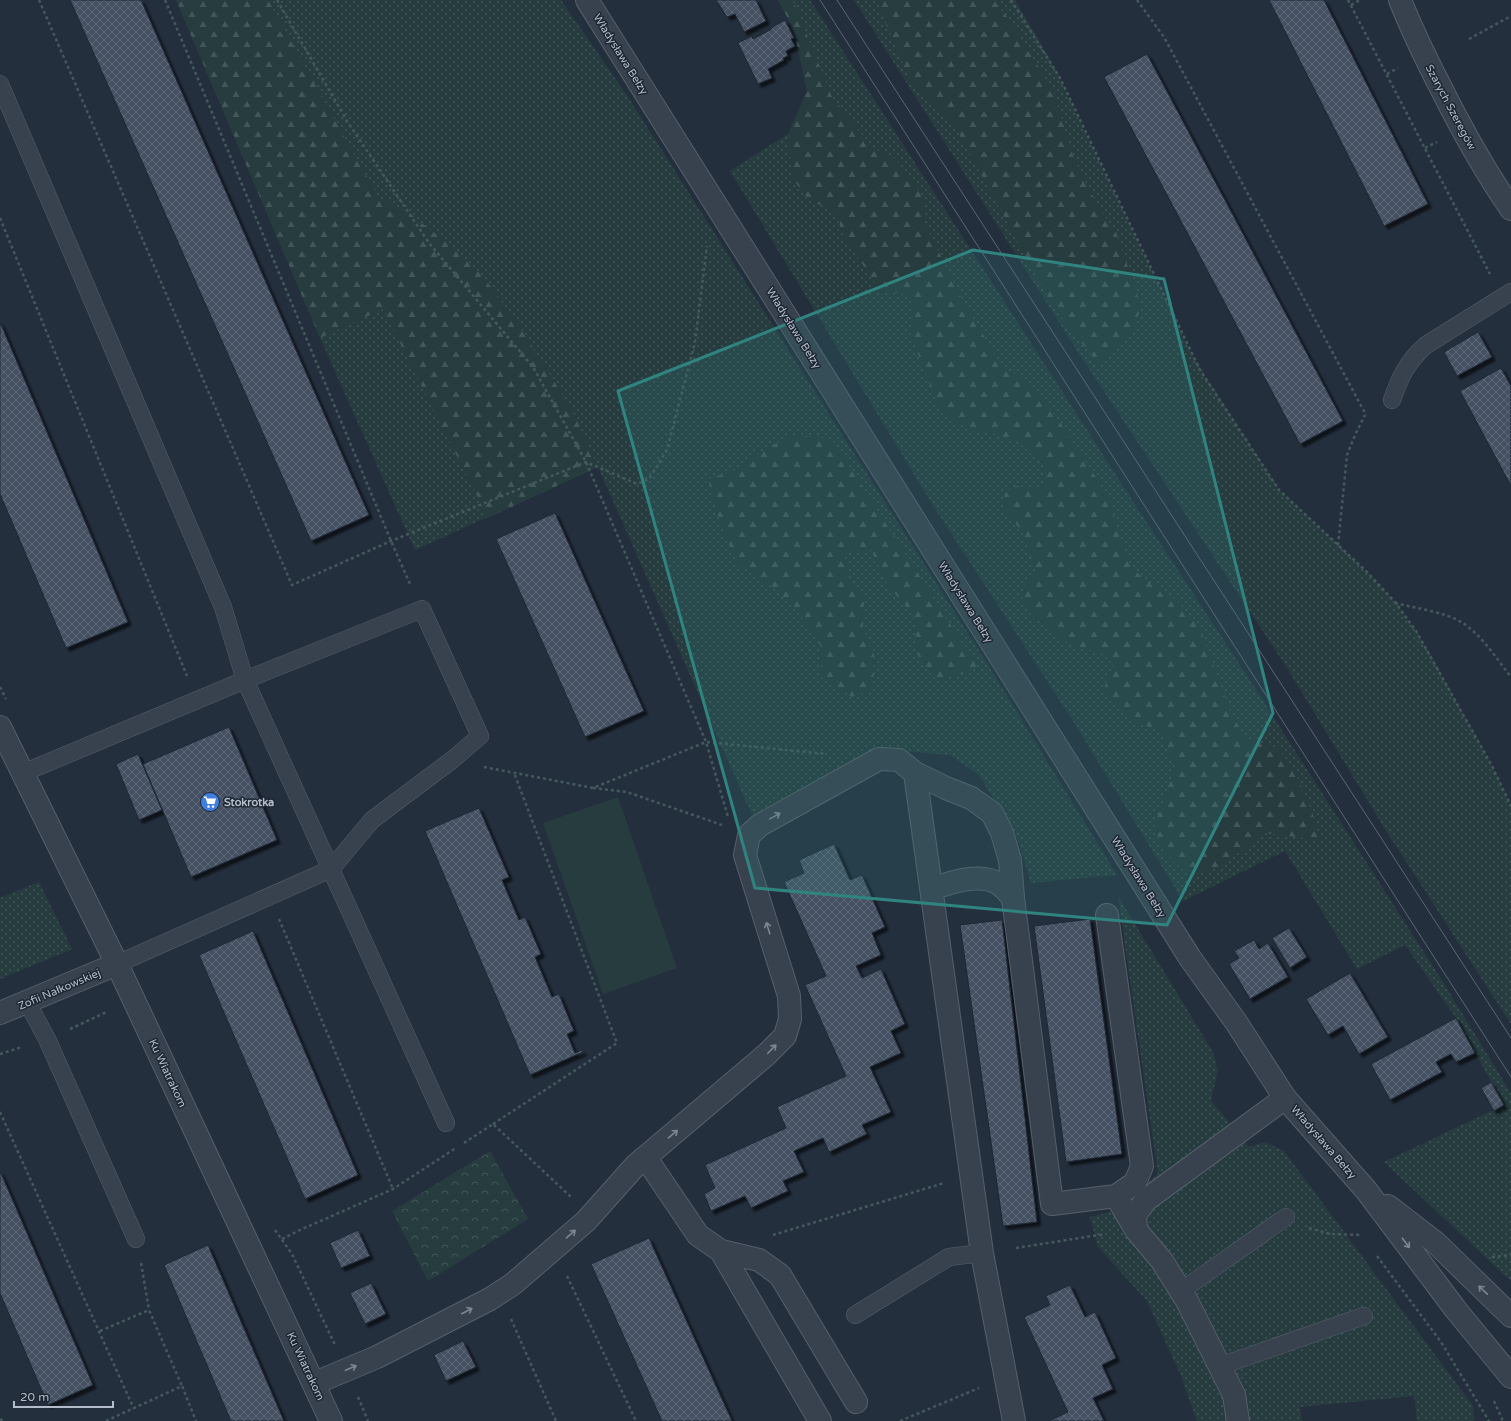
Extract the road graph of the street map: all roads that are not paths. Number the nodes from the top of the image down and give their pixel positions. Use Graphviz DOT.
graph roads {
  1 [pos="587,0"];
  2 [pos="1400,0"];
  3 [pos="0,84"];
  4 [pos="1511,209"];
  5 [pos="1507,295"];
  6 [pos="1392,400"];
  7 [pos="245,680"];
  8 [pos="2,736"];
  9 [pos="23,773"];
  10 [pos="916,773"];
  11 [pos="332,869"];
  12 [pos="932,889"];
  13 [pos="1013,898"];
  14 [pos="1106,915"];
  15 [pos="117,964"];
  16 [pos="27,1002"];
  17 [pos="0,1013"];
  18 [pos="1285,1098"];
  19 [pos="446,1123"];
  20 [pos="643,1159"];
  21 [pos="1366,1190"];
  22 [pos="1116,1196"];
  23 [pos="1286,1217"];
  24 [pos="1136,1230"];
  25 [pos="136,1239"];
  26 [pos="721,1251"];
  27 [pos="982,1253"];
  28 [pos="1181,1291"];
  29 [pos="855,1315"];
  30 [pos="1364,1316"];
  31 [pos="1511,1316"];
  32 [pos="1220,1366"];
  33 [pos="1511,1377"];
  34 [pos="314,1383"];
  35 [pos="856,1402"];
  36 [pos="331,1421"];
  37 [pos="820,1421"];
  38 [pos="1014,1421"];
  39 [pos="1238,1421"];
  1 -- 18 [label="street, Władysława Bełzy"];
  2 -- 4 [label="street, Szarych Szeregów"];
  3 -- 7 [label="lane"];
  5 -- 6 [label="lane"];
  7 -- 9 [label="lane"];
  7 -- 11 [label="lane"];
  7 -- 11 [label="lane"];
  8 -- 9 [label="street, Ku Wiatrakom"];
  9 -- 15 [label="street, Ku Wiatrakom"];
  10 -- 12 [label="street"];
  10 -- 13 [label="street"];
  20 -- 10 [label="street, one-way"];
  11 -- 15 [label="lane"];
  11 -- 19 [label="lane"];
  12 -- 13 [label="street"];
  12 -- 27 [label="street"];
  13 -- 22 [label="street"];
  14 -- 22 [label="street"];
  15 -- 16 [label="street, Zofii Nałkowskiej"];
  15 -- 34 [label="street, Ku Wiatrakom"];
  16 -- 17 [label="street, Zofii Nałkowskiej"];
  16 -- 25 [label="lane"];
  18 -- 21 [label="street, Władysława Bełzy"];
  18 -- 24 [label="street"];
  20 -- 26 [label="street"];
  34 -- 20 [label="street, one-way"];
  31 -- 21 [label="street, Władysława Bełzy, one-way"];
  21 -- 33 [label="street, Władysława Bełzy, one-way"];
  22 -- 24 [label="street"];
  23 -- 28 [label="lane"];
  24 -- 28 [label="street"];
  26 -- 35 [label="street"];
  26 -- 37 [label="street"];
  27 -- 29 [label="lane"];
  27 -- 38 [label="street"];
  28 -- 32 [label="street"];
  30 -- 32 [label="lane"];
  32 -- 39 [label="street"];
  34 -- 36 [label="street, Ku Wiatrakom"];
}
